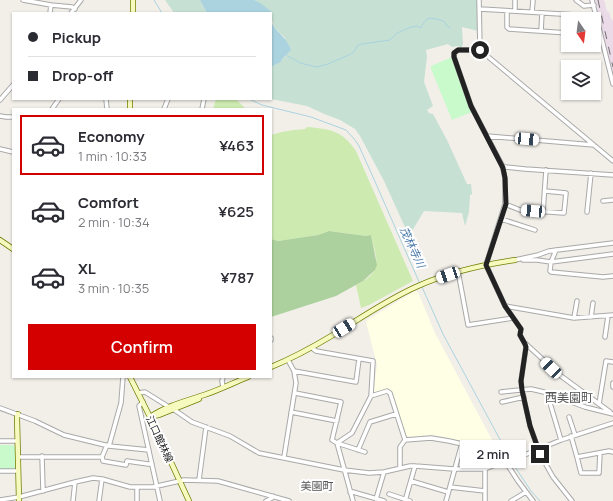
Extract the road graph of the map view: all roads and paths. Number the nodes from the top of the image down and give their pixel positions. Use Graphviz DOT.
graph roads {
  1 [pos="23,0"];
  2 [pos="82,0"];
  3 [pos="133,0"];
  4 [pos="479,0"];
  5 [pos="515,0"];
  6 [pos="533,0"];
  7 [pos="576,0"];
  8 [pos="592,0"];
  9 [pos="51,5"];
  10 [pos="594,5"];
  11 [pos="75,9"];
  12 [pos="480,9"];
  13 [pos="507,11"];
  14 [pos="515,11"];
  15 [pos="50,12"];
  16 [pos="72,12"];
  17 [pos="133,12"];
  18 [pos="532,12"];
  19 [pos="595,12"];
  20 [pos="542,13"];
  21 [pos="561,15"];
  22 [pos="541,31"];
  23 [pos="561,32"];
  24 [pos="601,35"];
  25 [pos="480,50"];
  26 [pos="613,84"];
  27 [pos="12,86"];
  28 [pos="0,100"];
  29 [pos="0,116"];
  30 [pos="12,117"];
  31 [pos="487,136"];
  32 [pos="595,145"];
  33 [pos="0,149"];
  34 [pos="12,152"];
  35 [pos="613,160"];
  36 [pos="503,168"];
  37 [pos="546,170"];
  38 [pos="591,173"];
  39 [pos="613,175"];
  40 [pos="545,191"];
  41 [pos="613,200"];
  42 [pos="602,201"];
  43 [pos="506,204"];
  44 [pos="543,212"];
  45 [pos="587,212"];
  46 [pos="501,219"];
  47 [pos="535,230"];
  48 [pos="0,240"];
  49 [pos="613,243"];
  50 [pos="12,249"];
  51 [pos="556,250"];
  52 [pos="613,254"];
  53 [pos="515,260"];
  54 [pos="551,262"];
  55 [pos="486,265"];
  56 [pos="458,271"];
  57 [pos="613,276"];
  58 [pos="577,302"];
  59 [pos="593,303"];
  60 [pos="505,306"];
  61 [pos="613,315"];
  62 [pos="608,316"];
  63 [pos="591,317"];
  64 [pos="513,318"];
  65 [pos="574,318"];
  66 [pos="605,337"];
  67 [pos="525,344"];
  68 [pos="312,348"];
  69 [pos="359,359"];
  70 [pos="288,360"];
  71 [pos="613,362"];
  72 [pos="272,367"];
  73 [pos="294,371"];
  74 [pos="123,378"];
  75 [pos="130,378"];
  76 [pos="223,378"];
  77 [pos="246,378"];
  78 [pos="613,383"];
  79 [pos="223,387"];
  80 [pos="613,387"];
  81 [pos="522,390"];
  82 [pos="501,392"];
  83 [pos="138,393"];
  84 [pos="295,393"];
  85 [pos="547,393"];
  86 [pos="371,396"];
  87 [pos="524,397"];
  88 [pos="143,402"];
  89 [pos="502,402"];
  90 [pos="599,404"];
  91 [pos="0,408"];
  92 [pos="171,408"];
  93 [pos="292,412"];
  94 [pos="18,414"];
  95 [pos="396,414"];
  96 [pos="613,414"];
  97 [pos="150,417"];
  98 [pos="569,417"];
  99 [pos="337,421"];
  100 [pos="613,423"];
  101 [pos="206,427"];
  102 [pos="573,436"];
  103 [pos="405,440"];
  104 [pos="561,440"];
  105 [pos="0,441"];
  106 [pos="17,441"];
  107 [pos="337,443"];
  108 [pos="462,443"];
  109 [pos="108,446"];
  110 [pos="538,449"];
  111 [pos="149,450"];
  112 [pos="358,450"];
  113 [pos="365,452"];
  114 [pos="613,452"];
  115 [pos="600,453"];
  116 [pos="42,456"];
  117 [pos="18,457"];
  118 [pos="102,457"];
  119 [pos="284,457"];
  120 [pos="577,457"];
  121 [pos="506,461"];
  122 [pos="152,464"];
  123 [pos="415,466"];
  124 [pos="400,468"];
  125 [pos="454,469"];
  126 [pos="485,469"];
  127 [pos="344,470"];
  128 [pos="0,471"];
  129 [pos="18,471"];
  130 [pos="384,472"];
  131 [pos="102,479"];
  132 [pos="199,480"];
  133 [pos="179,481"];
  134 [pos="411,481"];
  135 [pos="75,482"];
  136 [pos="137,487"];
  137 [pos="157,487"];
  138 [pos="450,487"];
  139 [pos="43,491"];
  140 [pos="485,491"];
  141 [pos="350,492"];
  142 [pos="448,492"];
  143 [pos="526,492"];
  144 [pos="389,494"];
  145 [pos="276,498"];
  146 [pos="19,499"];
  147 [pos="376,499"];
  148 [pos="0,500"];
  149 [pos="406,500"];
  150 [pos="73,501"];
  151 [pos="99,501"];
  152 [pos="137,501"];
  153 [pos="160,501"];
  154 [pos="189,501"];
  155 [pos="266,501"];
  156 [pos="289,501"];
  157 [pos="353,501"];
  158 [pos="384,501"];
  159 [pos="410,501"];
  160 [pos="446,501"];
  161 [pos="486,501"];
  162 [pos="511,501"];
  163 [pos="533,501"];
  164 [pos="572,501"];
  1 -- 9 [label="street"];
  2 -- 11 [label="street"];
  3 -- 17 [label="street"];
  4 -- 12 [label="street"];
  5 -- 14 [label="street"];
  6 -- 18 [label="street"];
  7 -- 10 [label="street"];
  8 -- 10 [label="street"];
  9 -- 11 [label="street"];
  9 -- 15 [label="street"];
  10 -- 19 [label="street"];
  11 -- 16 [label="street"];
  12 -- 13 [label="street"];
  12 -- 25 [label="street"];
  13 -- 14 [label="street"];
  13 -- 22 [label="street"];
  14 -- 18 [label="street"];
  18 -- 20 [label="street"];
  20 -- 21 [label="street"];
  20 -- 22 [label="street"];
  22 -- 23 [label="street"];
  24 -- 26 [label="street"];
  25 -- 31 [label="street"];
  25 -- 32 [label="street"];
  27 -- 28 [label="street"];
  29 -- 30 [label="street"];
  31 -- 32 [label="street"];
  31 -- 36 [label="street"];
  32 -- 35 [label="street"];
  33 -- 34 [label="street"];
  36 -- 37 [label="street"];
  36 -- 43 [label="street"];
  37 -- 38 [label="street"];
  37 -- 40 [label="street"];
  38 -- 39 [label="street"];
  38 -- 45 [label="street"];
  40 -- 44 [label="street"];
  40 -- 44 [label="street"];
  41 -- 42 [label="street"];
  43 -- 44 [label="street"];
  43 -- 46 [label="street"];
  46 -- 47 [label="street"];
  46 -- 55 [label="street"];
  48 -- 50 [label="street"];
  49 -- 51 [label="street"];
  51 -- 53 [label="street"];
  51 -- 54 [label="street"];
  52 -- 54 [label="street"];
  53 -- 54 [label="street"];
  53 -- 55 [label="street"];
  54 -- 57 [label="street"];
  55 -- 56 [label="street"];
  55 -- 60 [label="street"];
  56 -- 64 [label="street"];
  56 -- 68 [label="street"];
  58 -- 65 [label="street"];
  59 -- 63 [label="street"];
  60 -- 64 [label="street"];
  60 -- 65 [label="street"];
  61 -- 62 [label="street"];
  62 -- 63 [label="street"];
  62 -- 66 [label="street"];
  63 -- 65 [label="street"];
  64 -- 67 [label="street"];
  67 -- 81 [label="street"];
  67 -- 90 [label="street"];
  68 -- 69 [label="street"];
  68 -- 70 [label="street"];
  69 -- 73 [label="street"];
  69 -- 86 [label="street"];
  70 -- 72 [label="street"];
  70 -- 73 [label="street"];
  71 -- 90 [label="street"];
  73 -- 84 [label="street"];
  74 -- 109 [label="street"];
  75 -- 83 [label="street, 江口館林線"];
  76 -- 79 [label="street"];
  77 -- 79 [label="street"];
  78 -- 80 [label="street"];
  79 -- 92 [label="street"];
  81 -- 82 [label="street"];
  81 -- 85 [label="street"];
  81 -- 87 [label="street"];
  83 -- 88 [label="street, 江口館林線"];
  83 -- 92 [label="street"];
  84 -- 93 [label="street"];
  84 -- 99 [label="street"];
  85 -- 96 [label="street"];
  85 -- 104 [label="street"];
  86 -- 95 [label="street"];
  86 -- 107 [label="street"];
  87 -- 89 [label="street"];
  87 -- 110 [label="street"];
  88 -- 97 [label="street, 江口館林線"];
  88 -- 111 [label="street"];
  90 -- 96 [label="street"];
  91 -- 94 [label="street"];
  92 -- 97 [label="street"];
  92 -- 101 [label="street"];
  93 -- 99 [label="street"];
  93 -- 119 [label="street"];
  94 -- 106 [label="street"];
  94 -- 109 [label="street"];
  95 -- 103 [label="street"];
  95 -- 112 [label="street"];
  97 -- 133 [label="street, 江口館林線"];
  98 -- 102 [label="street"];
  99 -- 107 [label="street"];
  100 -- 102 [label="street"];
  101 -- 119 [label="street"];
  101 -- 132 [label="street"];
  102 -- 104 [label="street"];
  102 -- 120 [label="street"];
  103 -- 108 [label="street"];
  103 -- 124 [label="street"];
  104 -- 110 [label="street"];
  105 -- 106 [label="street"];
  106 -- 117 [label="street"];
  107 -- 112 [label="street"];
  107 -- 127 [label="street"];
  108 -- 121 [label="street"];
  108 -- 125 [label="street"];
  109 -- 111 [label="street"];
  109 -- 118 [label="street"];
  110 -- 121 [label="street"];
  110 -- 164 [label="street"];
  111 -- 122 [label="street"];
  112 -- 113 [label="street"];
  114 -- 115 [label="street"];
  115 -- 120 [label="street"];
  115 -- 120 [label="street"];
  116 -- 117 [label="street"];
  116 -- 118 [label="street"];
  116 -- 139 [label="street"];
  117 -- 129 [label="street"];
  118 -- 122 [label="street"];
  119 -- 127 [label="street"];
  121 -- 126 [label="street"];
  121 -- 143 [label="street"];
  122 -- 137 [label="street"];
  123 -- 124 [label="street"];
  123 -- 125 [label="street"];
  123 -- 134 [label="street"];
  124 -- 130 [label="street"];
  125 -- 126 [label="street"];
  125 -- 138 [label="street"];
  126 -- 140 [label="street"];
  127 -- 130 [label="street"];
  127 -- 141 [label="street"];
  128 -- 129 [label="street"];
  129 -- 146 [label="street"];
  130 -- 147 [label="street"];
  131 -- 135 [label="street"];
  131 -- 136 [label="street"];
  131 -- 151 [label="street"];
  132 -- 133 [label="street"];
  132 -- 145 [label="street"];
  133 -- 137 [label="street"];
  133 -- 154 [label="street, 江口館林線"];
  134 -- 142 [label="street"];
  134 -- 149 [label="street"];
  135 -- 139 [label="street"];
  135 -- 150 [label="street"];
  136 -- 137 [label="street"];
  136 -- 152 [label="street"];
  137 -- 153 [label="street"];
  138 -- 140 [label="street"];
  138 -- 142 [label="street"];
  139 -- 146 [label="street"];
  140 -- 161 [label="street"];
  141 -- 147 [label="street"];
  141 -- 157 [label="street"];
  142 -- 160 [label="street"];
  143 -- 162 [label="street"];
  143 -- 163 [label="street"];
  144 -- 149 [label="street"];
  145 -- 155 [label="street"];
  145 -- 156 [label="street"];
  146 -- 148 [label="street"];
  147 -- 158 [label="street"];
  149 -- 159 [label="street"];
}
